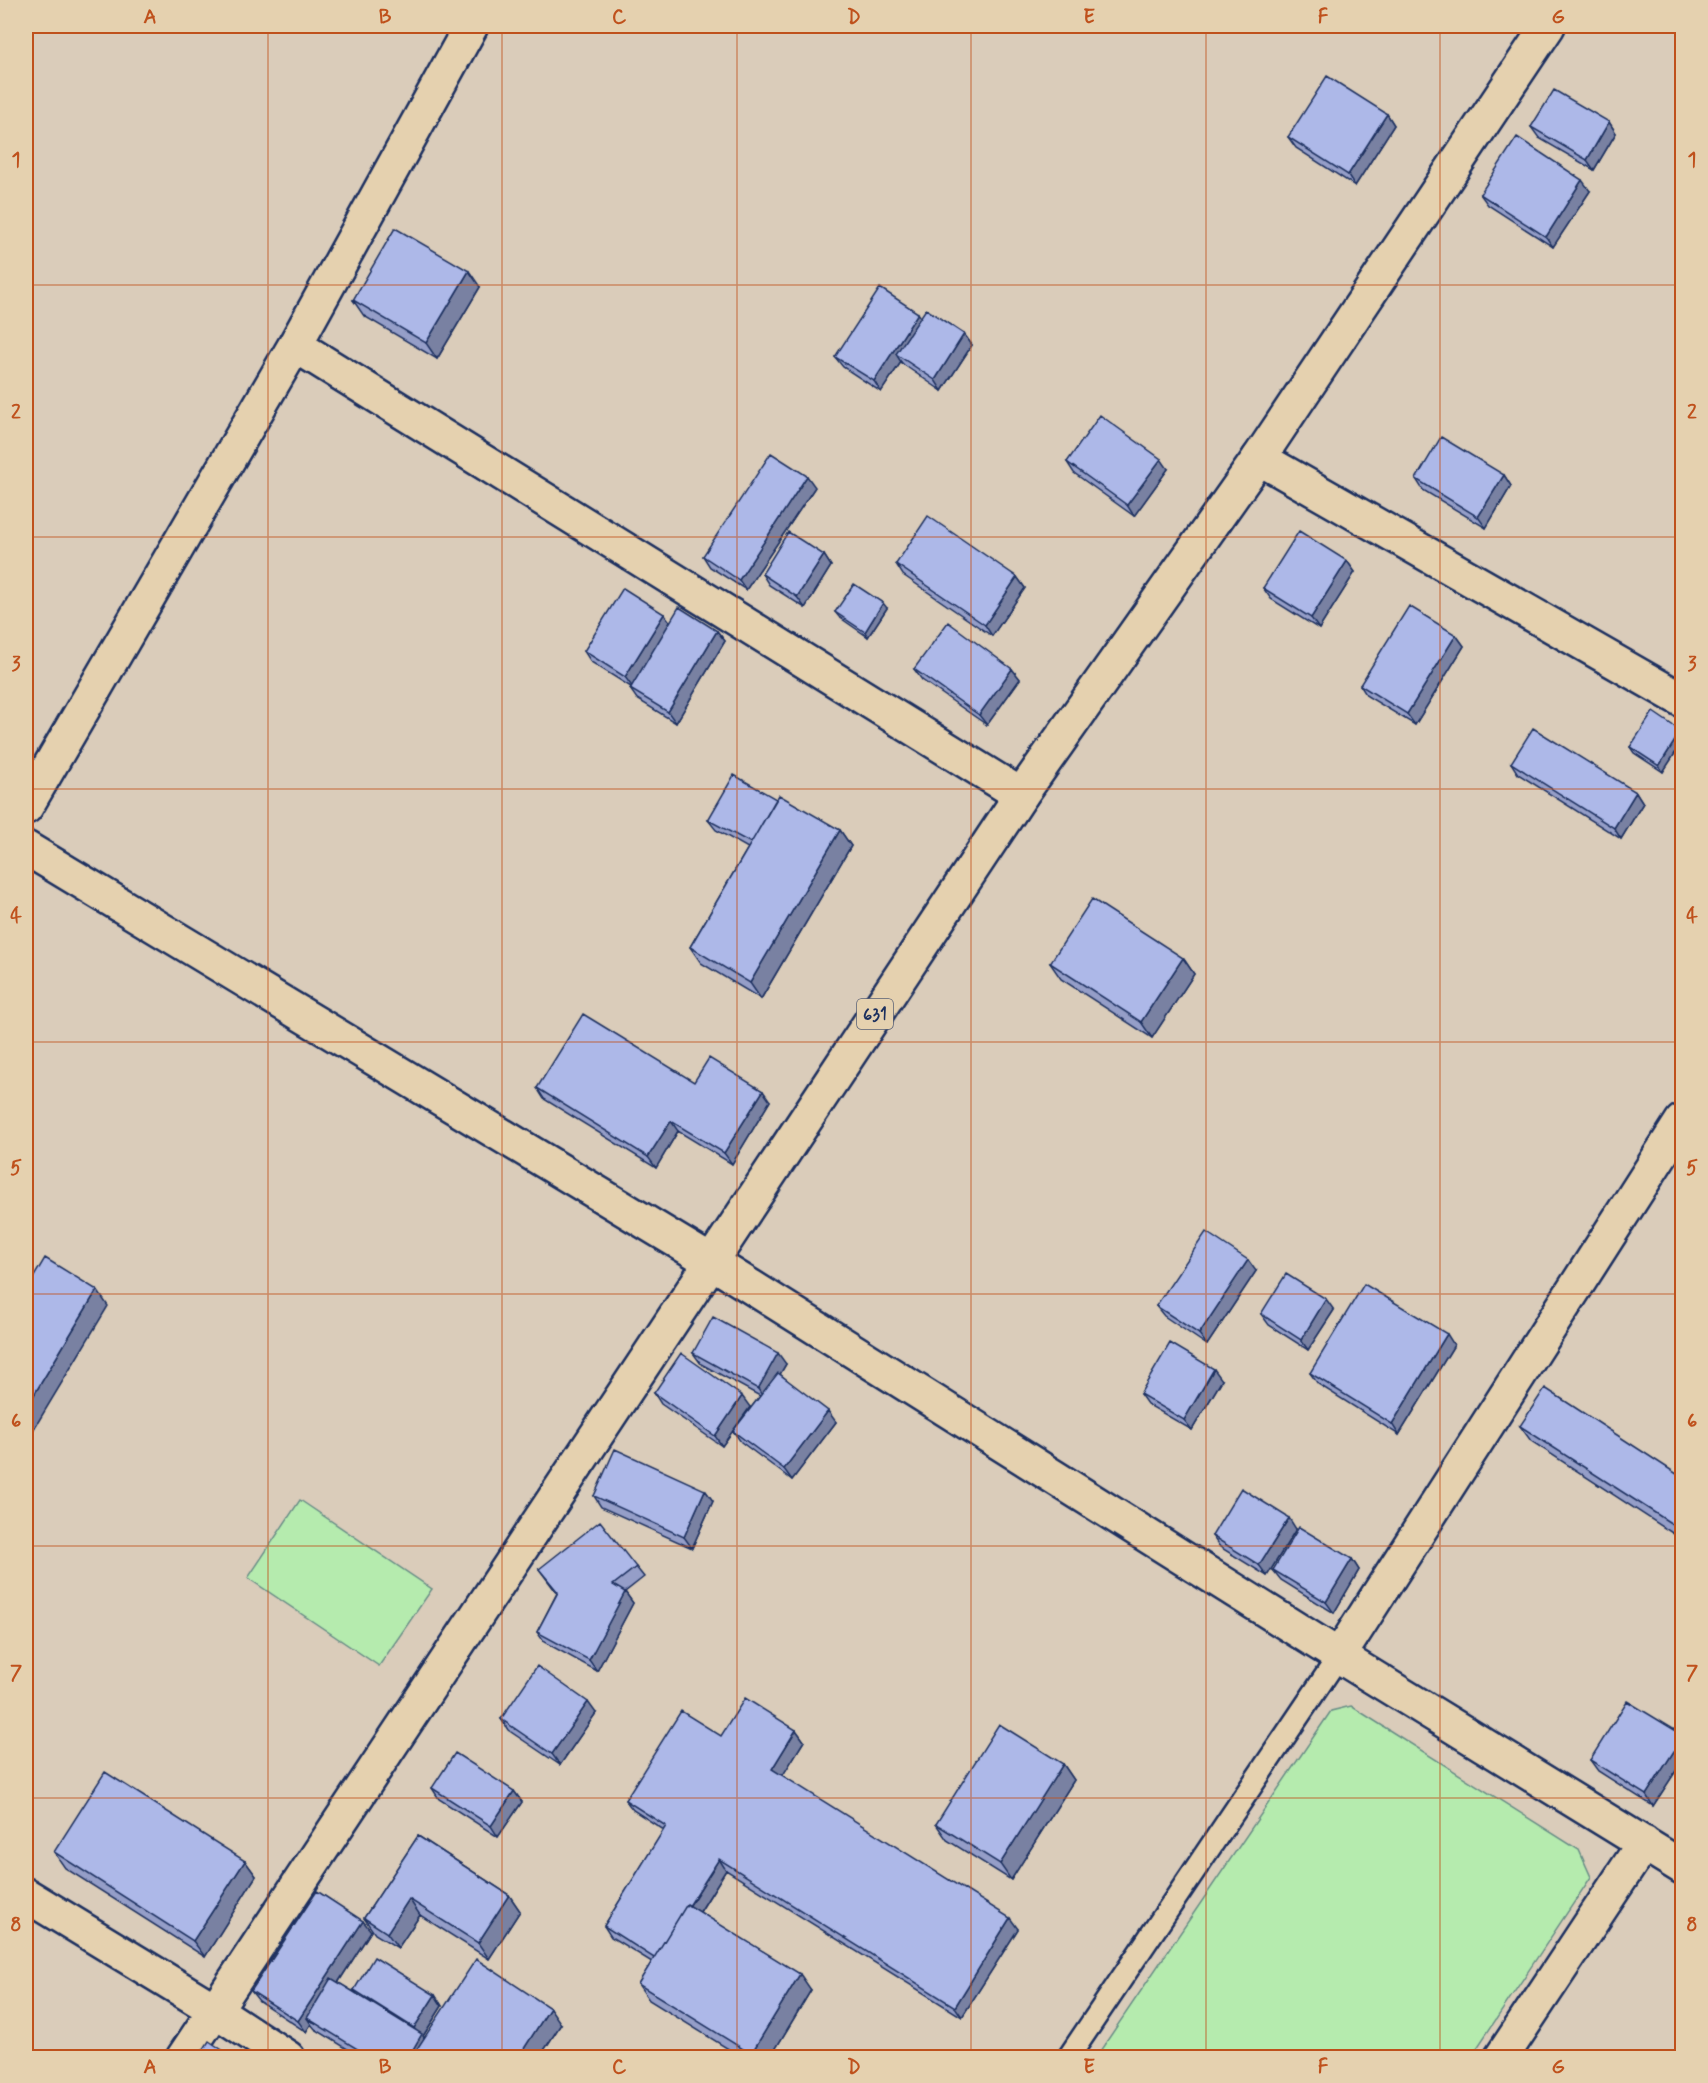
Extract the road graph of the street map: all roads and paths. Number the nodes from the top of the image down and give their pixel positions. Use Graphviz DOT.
graph roads {
  1 [pos="471,26"];
  2 [pos="1548,26"];
  3 [pos="295,345"];
  4 [pos="1259,459"];
  5 [pos="1683,700"];
  6 [pos="1021,795"];
  7 [pos="26,807"];
  8 [pos="26,848"];
  9 [pos="1683,1121"];
  10 [pos="710,1261"];
  11 [pos="1339,1656"];
  12 [pos="1644,1843"];
  13 [pos="1683,1867"];
  14 [pos="26,1895"];
  15 [pos="214,2010"];
  16 [pos="183,2058"];
  17 [pos="288,2058"];
  18 [pos="1068,2058"];
  19 [pos="1501,2058"];
  1 -- 3 [label="street"];
  2 -- 4 [label="street, 631"];
  3 -- 6 [label="street"];
  3 -- 7 [label="street"];
  4 -- 5 [label="street"];
  4 -- 6 [label="street, 631"];
  6 -- 10 [label="street, 631"];
  8 -- 10 [label="street"];
  9 -- 11 [label="street"];
  10 -- 11 [label="street"];
  10 -- 15 [label="street, 631"];
  11 -- 12 [label="street"];
  11 -- 18 [label="lane"];
  12 -- 13 [label="street"];
  12 -- 19 [label="street"];
  14 -- 15 [label="street"];
  15 -- 16 [label="street"];
  15 -- 17 [label="street"];
}
